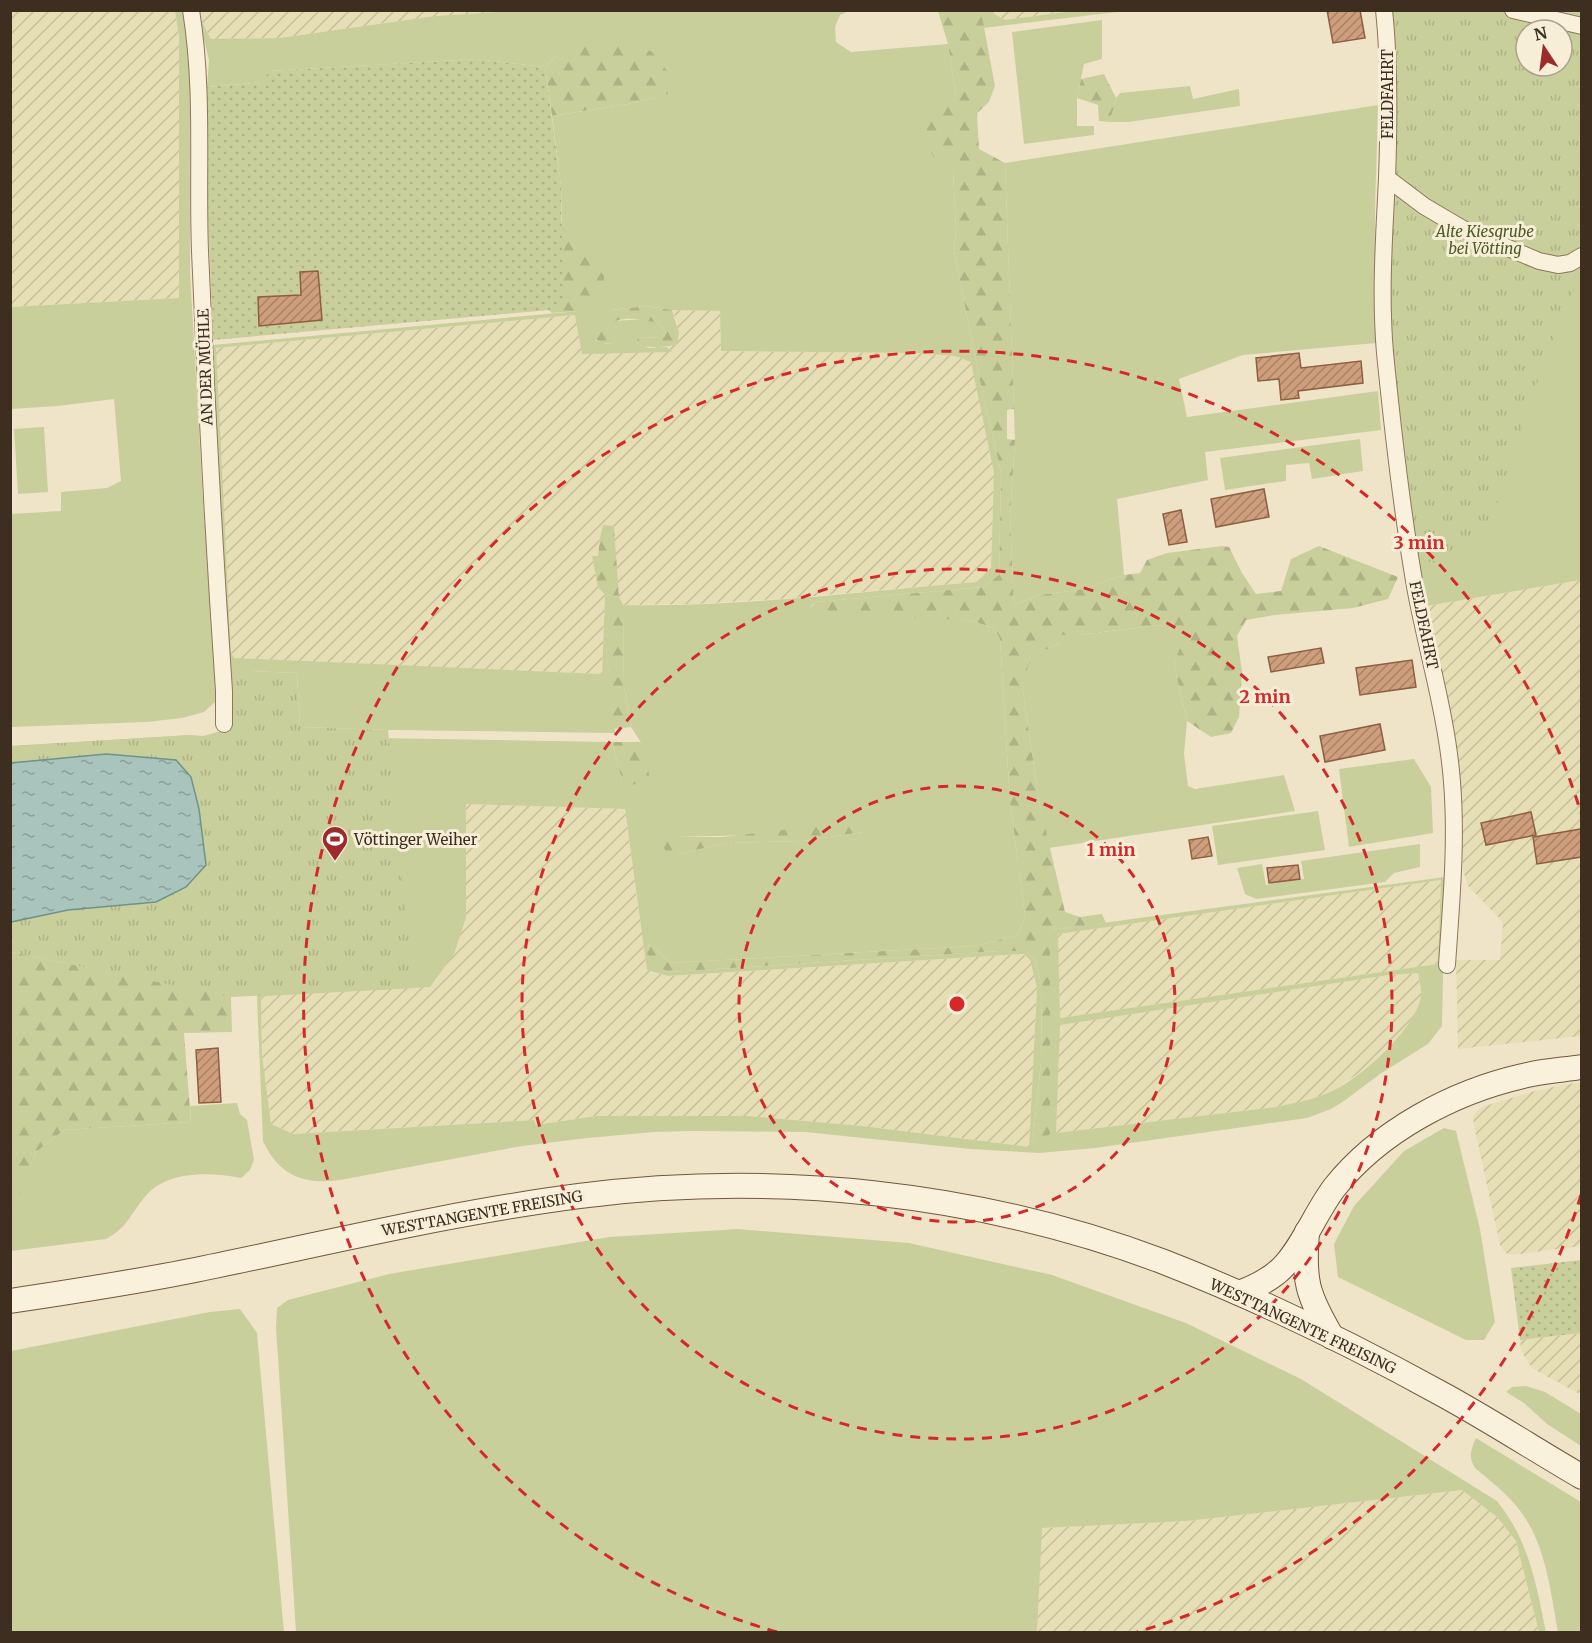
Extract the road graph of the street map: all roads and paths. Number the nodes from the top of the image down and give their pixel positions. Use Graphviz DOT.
graph roads {
  1 [pos="191,10"];
  2 [pos="1384,10"];
  3 [pos="1513,10"];
  4 [pos="1581,26"];
  5 [pos="1387,178"];
  6 [pos="1581,256"];
  7 [pos="224,724"];
  8 [pos="1448,965"];
  9 [pos="1581,1067"];
  10 [pos="1308,1231"];
  11 [pos="1239,1293"];
  12 [pos="10,1301"];
  13 [pos="1332,1337"];
  14 [pos="1581,1477"];
  1 -- 7 [label="street, AN DER MÜHLE"];
  2 -- 5 [label="street, FELDFAHRT"];
  3 -- 4 [label="street"];
  5 -- 6 [label="street"];
  5 -- 8 [label="street, FELDFAHRT"];
  9 -- 10 [label="main road"];
  10 -- 11 [label="main road"];
  10 -- 13 [label="main road"];
  11 -- 12 [label="main road, WESTTANGENTE FREISING"];
  11 -- 13 [label="main road, WESTTANGENTE FREISING"];
  13 -- 14 [label="main road, WESTTANGENTE FREISING"];
}
